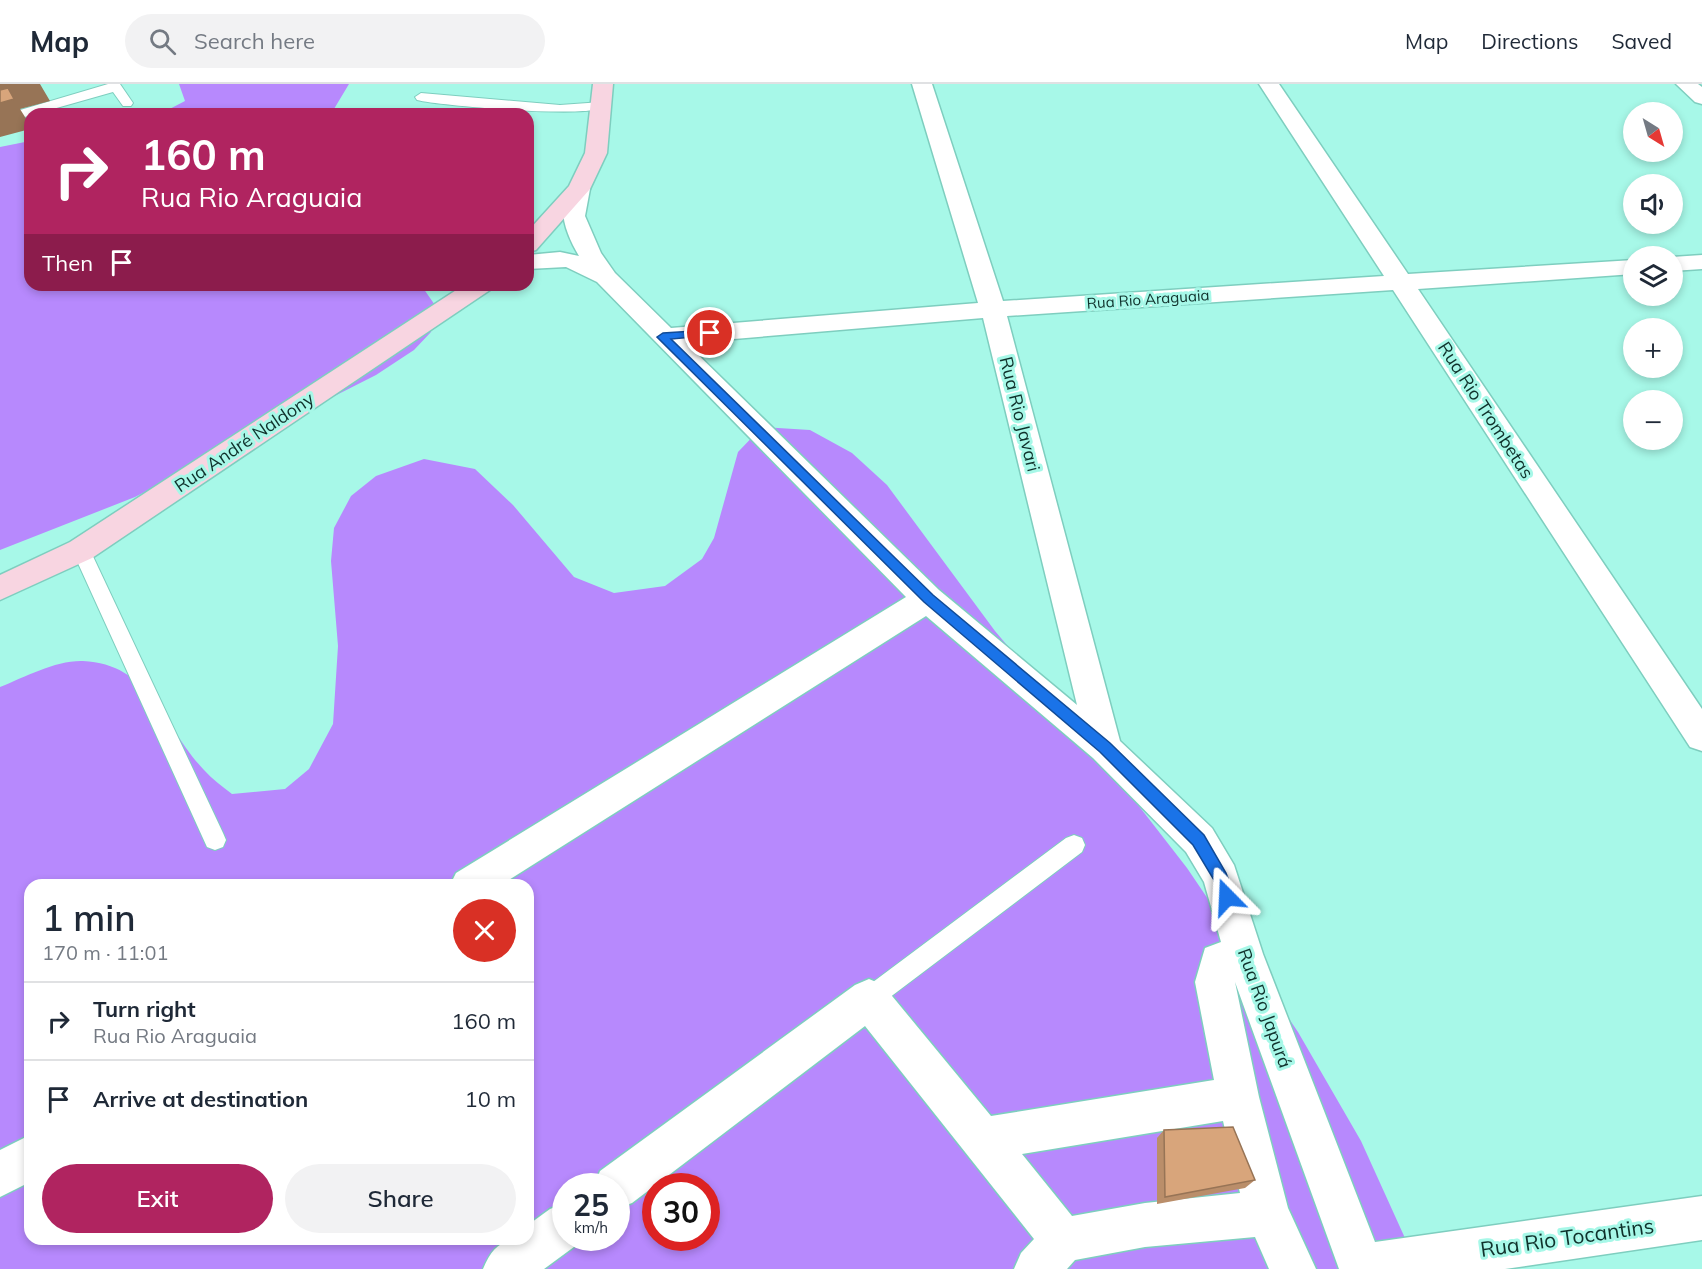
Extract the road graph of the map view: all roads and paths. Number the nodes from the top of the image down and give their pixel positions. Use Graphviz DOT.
graph roads {
  1 [pos="69,84"];
  2 [pos="603,84"];
  3 [pos="922,84"];
  4 [pos="1269,84"];
  5 [pos="1686,84"];
  6 [pos="115,86"];
  7 [pos="421,97"];
  8 [pos="78,98"];
  9 [pos="1702,98"];
  10 [pos="127,103"];
  11 [pos="602,106"];
  12 [pos="43,108"];
  13 [pos="24,113"];
  14 [pos="0,120"];
  15 [pos="579,189"];
  16 [pos="534,238"];
  17 [pos="534,261"];
  18 [pos="1702,262"];
  19 [pos="1683,263"];
  20 [pos="1623,268"];
  21 [pos="606,278"];
  22 [pos="1403,283"];
  23 [pos="472,291"];
  24 [pos="993,309"];
  25 [pos="663,337"];
  26 [pos="81,550"];
  27 [pos="0,588"];
  28 [pos="928,599"];
  29 [pos="1702,737"];
  30 [pos="1105,747"];
  31 [pos="215,840"];
  32 [pos="1074,846"];
  33 [pos="478,879"];
  34 [pos="1244,954"];
  35 [pos="870,999"];
  36 [pos="1238,1097"];
  37 [pos="983,1139"];
  38 [pos="24,1161"];
  39 [pos="0,1175"];
  40 [pos="630,1177"];
  41 [pos="1267,1214"];
  42 [pos="1702,1218"];
  43 [pos="552,1235"];
  44 [pos="1050,1254"];
  45 [pos="1362,1268"];
  46 [pos="506,1269"];
  47 [pos="1293,1269"];
  1 -- 8 [label="lane"];
  2 -- 11 [label="main road"];
  3 -- 24 [label="street, Rua Rio Javari"];
  4 -- 22 [label="street, Rua Rio Trombetas"];
  5 -- 9 [label="street"];
  6 -- 8 [label="lane"];
  6 -- 10 [label="lane"];
  7 -- 11 [label="lane"];
  8 -- 12 [label="lane"];
  11 -- 15 [label="main road"];
  13 -- 14 [label="lane"];
  15 -- 16 [label="main road"];
  15 -- 21 [label="street, Rua Rio Japurá"];
  17 -- 21 [label="street, Rua Rio Japurá"];
  18 -- 19 [label="street"];
  20 -- 22 [label="street, Rua Rio Araguaia"];
  21 -- 25 [label="street, Rua Rio Japurá"];
  22 -- 24 [label="street, Rua Rio Araguaia"];
  22 -- 29 [label="street, Rua Rio Trombetas"];
  23 -- 26 [label="main road, Rua André Naldony"];
  24 -- 25 [label="street, Rua Rio Araguaia"];
  24 -- 30 [label="street, Rua Rio Javari"];
  25 -- 28 [label="street, Rua Rio Japurá"];
  26 -- 27 [label="main road, Rua André Naldony"];
  26 -- 31 [label="lane"];
  28 -- 30 [label="street, Rua Rio Japurá"];
  28 -- 33 [label="street"];
  30 -- 34 [label="street, Rua Rio Japurá"];
  32 -- 35 [label="lane"];
  34 -- 36 [label="street"];
  34 -- 45 [label="street, Rua Rio Japurá"];
  35 -- 37 [label="street"];
  35 -- 40 [label="street"];
  36 -- 37 [label="street"];
  36 -- 41 [label="street"];
  37 -- 44 [label="street"];
  38 -- 39 [label="street"];
  41 -- 44 [label="street"];
  41 -- 47 [label="street"];
  42 -- 45 [label="street, Rua Rio Tocantins"];
  43 -- 46 [label="street"];
}
